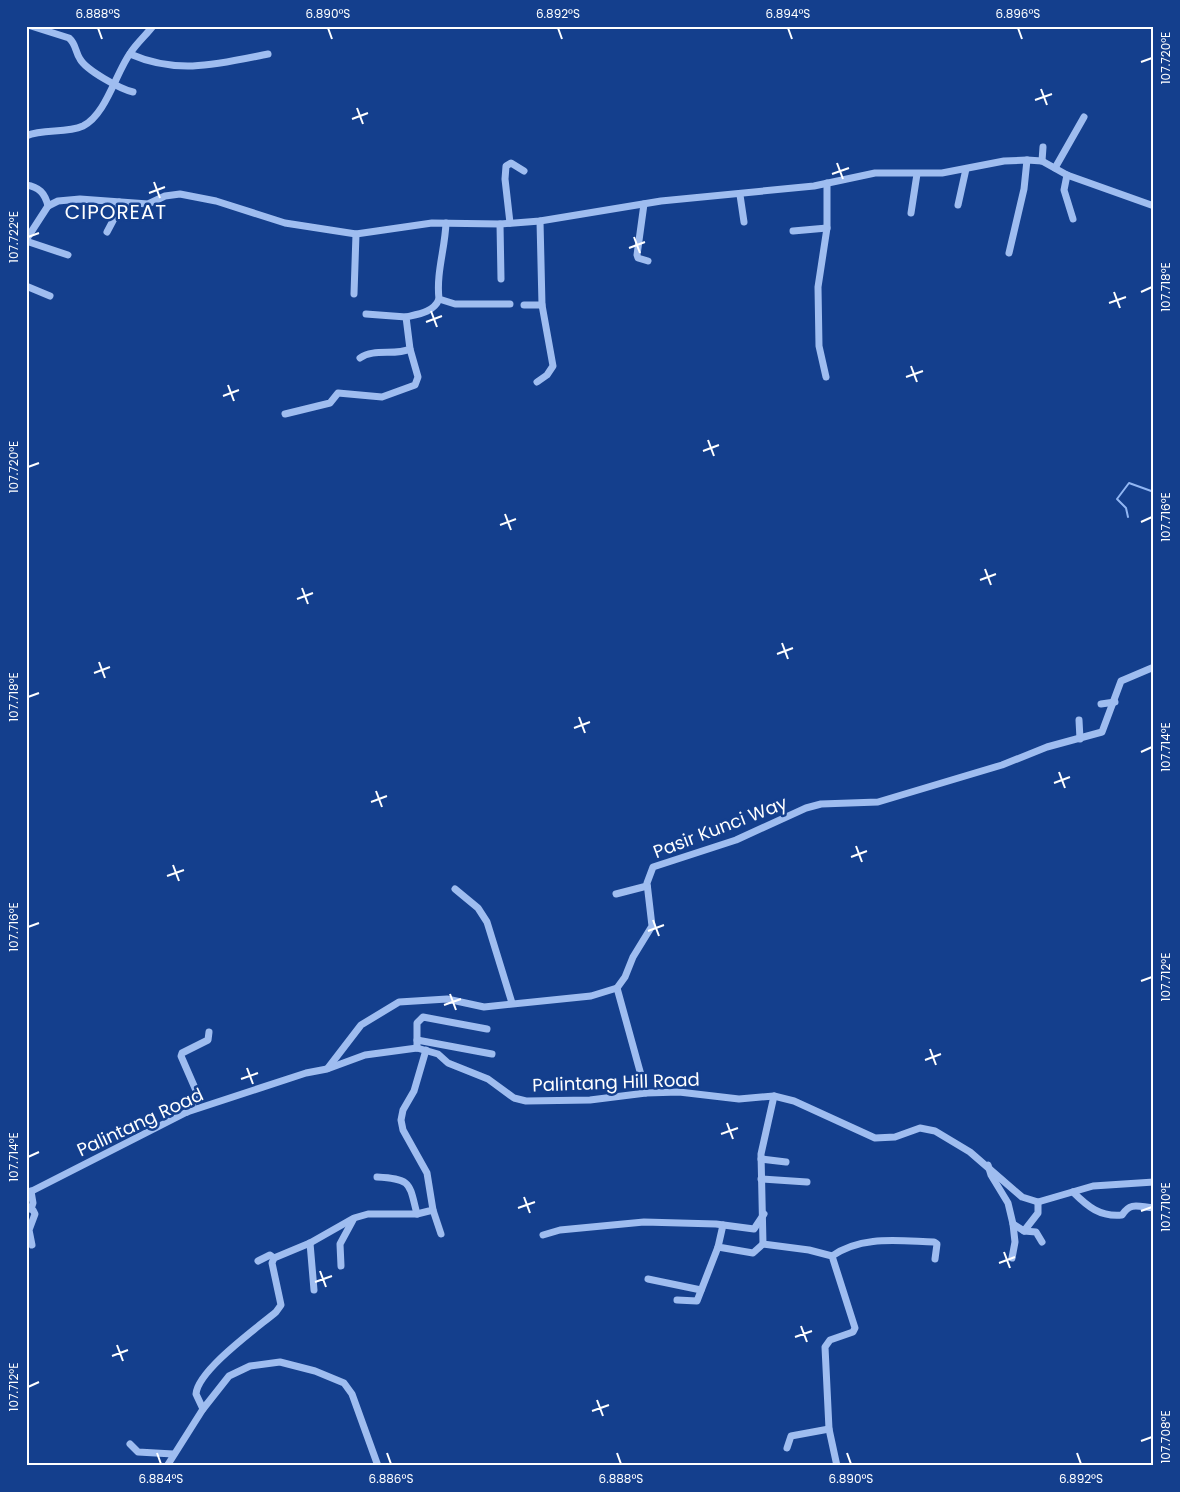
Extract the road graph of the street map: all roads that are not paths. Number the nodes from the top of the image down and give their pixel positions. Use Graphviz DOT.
graph roads {
  1 [pos="31,26"];
  2 [pos="154,26"];
  3 [pos="130,54"];
  4 [pos="268,54"];
  5 [pos="115,83"];
  6 [pos="133,92"];
  7 [pos="1084,117"];
  8 [pos="26,136"];
  9 [pos="1043,147"];
  10 [pos="1027,160"];
  11 [pos="1042,161"];
  12 [pos="1056,168"];
  13 [pos="966,169"];
  14 [pos="524,171"];
  15 [pos="917,174"];
  16 [pos="1067,175"];
  17 [pos="828,183"];
  18 [pos="26,185"];
  19 [pos="740,195"];
  20 [pos="119,202"];
  21 [pos="644,204"];
  22 [pos="48,206"];
  23 [pos="958,206"];
  24 [pos="1154,206"];
  25 [pos="911,213"];
  26 [pos="1073,219"];
  27 [pos="540,221"];
  28 [pos="744,222"];
  29 [pos="446,223"];
  30 [pos="510,223"];
  31 [pos="500,224"];
  32 [pos="827,228"];
  33 [pos="793,230"];
  34 [pos="107,232"];
  35 [pos="356,234"];
  36 [pos="26,240"];
  37 [pos="1009,253"];
  38 [pos="68,255"];
  39 [pos="648,261"];
  40 [pos="501,279"];
  41 [pos="26,286"];
  42 [pos="354,294"];
  43 [pos="50,296"];
  44 [pos="439,298"];
  45 [pos="510,304"];
  46 [pos="524,305"];
  47 [pos="542,305"];
  48 [pos="366,314"];
  49 [pos="406,317"];
  50 [pos="410,349"];
  51 [pos="360,358"];
  52 [pos="826,377"];
  53 [pos="537,382"];
  54 [pos="285,414"];
  55 [pos="1154,668"];
  56 [pos="1115,702"];
  57 [pos="1102,704"];
  58 [pos="1079,720"];
  59 [pos="1080,739"];
  60 [pos="647,886"];
  61 [pos="455,889"];
  62 [pos="616,894"];
  63 [pos="617,988"];
  64 [pos="512,1003"];
  65 [pos="487,1029"];
  66 [pos="209,1032"];
  67 [pos="417,1044"];
  68 [pos="426,1050"];
  69 [pos="492,1054"];
  70 [pos="327,1069"];
  71 [pos="646,1093"];
  72 [pos="774,1096"];
  73 [pos="187,1112"];
  74 [pos="761,1159"];
  75 [pos="786,1162"];
  76 [pos="988,1165"];
  77 [pos="377,1177"];
  78 [pos="761,1179"];
  79 [pos="807,1182"];
  80 [pos="1154,1182"];
  81 [pos="28,1192"];
  82 [pos="1073,1192"];
  83 [pos="1038,1202"];
  84 [pos="29,1208"];
  85 [pos="1154,1208"];
  86 [pos="433,1210"];
  87 [pos="417,1214"];
  88 [pos="764,1214"];
  89 [pos="354,1218"];
  90 [pos="1013,1224"];
  91 [pos="723,1225"];
  92 [pos="1024,1231"];
  93 [pos="441,1234"];
  94 [pos="543,1235"];
  95 [pos="1042,1242"];
  96 [pos="310,1243"];
  97 [pos="32,1244"];
  98 [pos="763,1244"];
  99 [pos="718,1247"];
  100 [pos="832,1256"];
  101 [pos="274,1258"];
  102 [pos="1012,1258"];
  103 [pos="935,1259"];
  104 [pos="258,1261"];
  105 [pos="341,1266"];
  106 [pos="648,1279"];
  107 [pos="314,1290"];
  108 [pos="701,1290"];
  109 [pos="677,1300"];
  110 [pos="203,1409"];
  111 [pos="829,1429"];
  112 [pos="130,1444"];
  113 [pos="787,1448"];
  114 [pos="173,1454"];
  115 [pos="167,1466"];
  116 [pos="378,1466"];
  117 [pos="837,1466"];
  1 -- 5 [label="street"];
  2 -- 3 [label="street"];
  3 -- 4 [label="street"];
  3 -- 5 [label="street"];
  5 -- 6 [label="street"];
  5 -- 8 [label="street"];
  7 -- 12 [label="street"];
  9 -- 11 [label="street"];
  10 -- 11 [label="street"];
  10 -- 13 [label="street"];
  10 -- 37 [label="street"];
  11 -- 12 [label="street"];
  12 -- 16 [label="street"];
  13 -- 15 [label="street"];
  13 -- 23 [label="street"];
  14 -- 30 [label="street"];
  15 -- 17 [label="street"];
  15 -- 25 [label="street"];
  16 -- 24 [label="street"];
  16 -- 26 [label="street"];
  17 -- 19 [label="street"];
  17 -- 32 [label="street"];
  18 -- 22 [label="street"];
  19 -- 21 [label="street"];
  19 -- 28 [label="street"];
  20 -- 22 [label="street"];
  20 -- 34 [label="street"];
  20 -- 35 [label="street"];
  21 -- 27 [label="street"];
  21 -- 39 [label="street"];
  22 -- 36 [label="street"];
  27 -- 30 [label="street"];
  27 -- 47 [label="street"];
  29 -- 31 [label="street"];
  29 -- 35 [label="street"];
  29 -- 44 [label="street"];
  30 -- 31 [label="street"];
  31 -- 40 [label="street"];
  32 -- 33 [label="street"];
  32 -- 52 [label="street"];
  35 -- 42 [label="street"];
  36 -- 38 [label="street"];
  41 -- 43 [label="street"];
  44 -- 45 [label="street"];
  44 -- 49 [label="street"];
  46 -- 47 [label="street"];
  47 -- 53 [label="street"];
  48 -- 49 [label="street"];
  49 -- 50 [label="street"];
  50 -- 51 [label="street"];
  50 -- 54 [label="street"];
  55 -- 56 [label="street, Pasir Kunci Way"];
  56 -- 57 [label="street"];
  56 -- 59 [label="street, Pasir Kunci Way"];
  58 -- 59 [label="street"];
  59 -- 60 [label="street, Pasir Kunci Way"];
  60 -- 62 [label="street"];
  60 -- 63 [label="street, Pasir Kunci Way"];
  61 -- 64 [label="street"];
  63 -- 64 [label="street"];
  63 -- 71 [label="street"];
  64 -- 70 [label="street"];
  65 -- 67 [label="street"];
  66 -- 73 [label="street"];
  67 -- 68 [label="street, Palintang Hill Road"];
  67 -- 69 [label="street"];
  67 -- 70 [label="street, Palintang Hill Road"];
  68 -- 71 [label="street, Palintang Hill Road"];
  68 -- 86 [label="street"];
  70 -- 73 [label="street, Palintang Road"];
  71 -- 72 [label="street, Palintang Hill Road"];
  72 -- 74 [label="street"];
  72 -- 76 [label="street, Palintang Hill Road"];
  73 -- 81 [label="street, Palintang Road"];
  74 -- 75 [label="street"];
  74 -- 78 [label="street"];
  76 -- 83 [label="street, Palintang Hill Road"];
  76 -- 90 [label="street"];
  77 -- 87 [label="street"];
  78 -- 79 [label="street"];
  78 -- 88 [label="street"];
  80 -- 82 [label="street"];
  81 -- 84 [label="street"];
  82 -- 83 [label="street"];
  82 -- 85 [label="street"];
  83 -- 92 [label="street"];
  84 -- 97 [label="street"];
  86 -- 87 [label="street"];
  86 -- 93 [label="street"];
  87 -- 89 [label="street"];
  88 -- 91 [label="street"];
  88 -- 98 [label="street"];
  89 -- 96 [label="street"];
  89 -- 105 [label="street"];
  90 -- 92 [label="street"];
  90 -- 102 [label="street"];
  91 -- 94 [label="street"];
  91 -- 99 [label="street"];
  92 -- 95 [label="street"];
  96 -- 101 [label="street"];
  96 -- 107 [label="street"];
  98 -- 99 [label="street"];
  98 -- 100 [label="street"];
  99 -- 108 [label="street"];
  100 -- 103 [label="street"];
  100 -- 111 [label="street"];
  101 -- 104 [label="street"];
  101 -- 110 [label="street"];
  106 -- 108 [label="street"];
  108 -- 109 [label="street"];
  110 -- 114 [label="street"];
  110 -- 116 [label="street"];
  111 -- 113 [label="street"];
  111 -- 117 [label="street"];
  112 -- 114 [label="street"];
  114 -- 115 [label="street"];
}
